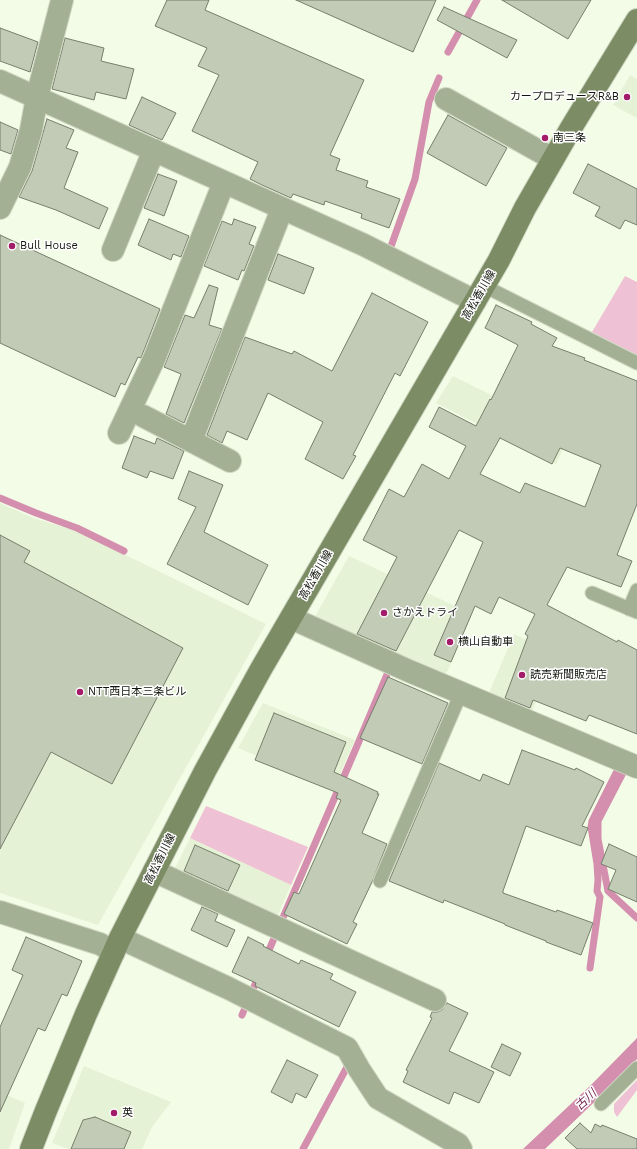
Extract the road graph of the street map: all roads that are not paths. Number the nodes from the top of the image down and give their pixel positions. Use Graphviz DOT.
graph roads {
  1 [pos="62,0"];
  2 [pos="637,20"];
  3 [pos="0,80"];
  4 [pos="36,97"];
  5 [pos="446,99"];
  6 [pos="154,150"];
  7 [pos="553,159"];
  8 [pos="224,182"];
  9 [pos="0,208"];
  10 [pos="282,209"];
  11 [pos="113,250"];
  12 [pos="480,293"];
  13 [pos="637,363"];
  14 [pos="143,416"];
  15 [pos="119,433"];
  16 [pos="191,441"];
  17 [pos="230,461"];
  18 [pos="637,590"];
  19 [pos="592,593"];
  20 [pos="633,610"];
  21 [pos="292,618"];
  22 [pos="461,693"];
  23 [pos="637,767"];
  24 [pos="154,871"];
  25 [pos="380,881"];
  26 [pos="0,912"];
  27 [pos="117,945"];
  28 [pos="435,1000"];
  29 [pos="637,1068"];
  30 [pos="601,1104"];
  31 [pos="31,1149"];
  32 [pos="461,1149"];
  1 -- 4 [label="street"];
  2 -- 7 [label="main road, 高松香川線"];
  3 -- 4 [label="street"];
  4 -- 6 [label="street"];
  4 -- 9 [label="street"];
  5 -- 7 [label="street"];
  6 -- 8 [label="street"];
  6 -- 11 [label="street"];
  7 -- 12 [label="main road, 高松香川線"];
  8 -- 10 [label="street"];
  8 -- 15 [label="street"];
  10 -- 12 [label="street"];
  10 -- 16 [label="street"];
  12 -- 13 [label="lane"];
  12 -- 21 [label="main road, 高松香川線"];
  14 -- 16 [label="street"];
  16 -- 17 [label="street"];
  18 -- 20 [label="lane"];
  19 -- 20 [label="lane"];
  21 -- 22 [label="street"];
  21 -- 24 [label="main road, 高松香川線"];
  22 -- 23 [label="street"];
  22 -- 25 [label="lane"];
  24 -- 27 [label="main road, 高松香川線"];
  24 -- 28 [label="street"];
  26 -- 27 [label="street"];
  27 -- 31 [label="main road, 高松香川線"];
  27 -- 32 [label="street"];
  29 -- 30 [label="lane"];
}
